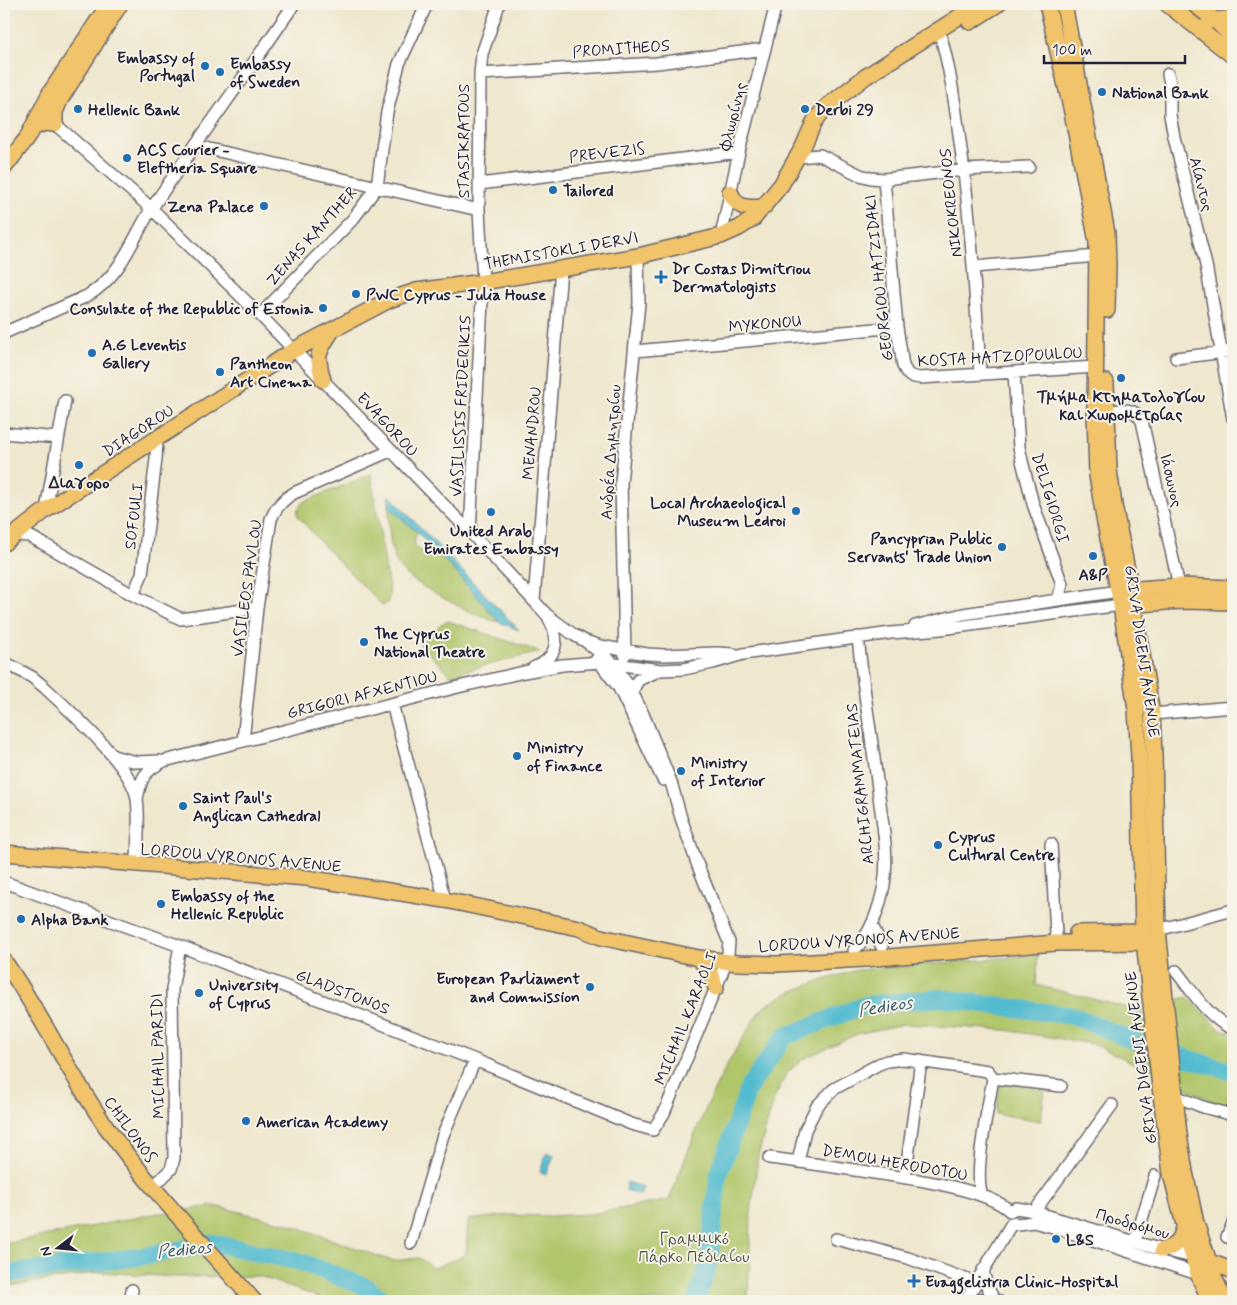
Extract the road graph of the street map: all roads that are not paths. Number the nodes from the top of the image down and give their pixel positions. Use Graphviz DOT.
graph roads {
  1 [pos="108,4"];
  2 [pos="120,4"];
  3 [pos="294,4"];
  4 [pos="428,4"];
  5 [pos="499,4"];
  6 [pos="776,4"];
  7 [pos="979,4"];
  8 [pos="998,4"];
  9 [pos="1047,4"];
  10 [pos="1064,4"];
  11 [pos="1070,4"];
  12 [pos="1167,4"];
  13 [pos="1194,4"];
  14 [pos="1185,17"];
  15 [pos="1233,18"];
  16 [pos="1068,21"];
  17 [pos="1216,21"];
  18 [pos="940,35"];
  19 [pos="1233,38"];
  20 [pos="765,49"];
  21 [pos="1233,56"];
  22 [pos="480,74"];
  23 [pos="1168,74"];
  24 [pos="55,124"];
  25 [pos="33,128"];
  26 [pos="196,146"];
  27 [pos="739,152"];
  28 [pos="801,152"];
  29 [pos="1029,167"];
  30 [pos="4,168"];
  31 [pos="964,170"];
  32 [pos="884,179"];
  33 [pos="479,184"];
  34 [pos="377,186"];
  35 [pos="730,192"];
  36 [pos="764,208"];
  37 [pos="152,209"];
  38 [pos="479,210"];
  39 [pos="721,236"];
  40 [pos="638,256"];
  41 [pos="1098,256"];
  42 [pos="974,266"];
  43 [pos="561,269"];
  44 [pos="483,282"];
  45 [pos="260,315"];
  46 [pos="898,327"];
  47 [pos="332,330"];
  48 [pos="4,333"];
  49 [pos="294,350"];
  50 [pos="635,351"];
  51 [pos="1228,351"];
  52 [pos="1176,358"];
  53 [pos="1096,368"];
  54 [pos="907,373"];
  55 [pos="1014,373"];
  56 [pos="980,374"];
  57 [pos="323,380"];
  58 [pos="65,401"];
  59 [pos="1106,412"];
  60 [pos="1233,419"];
  61 [pos="4,433"];
  62 [pos="58,438"];
  63 [pos="157,439"];
  64 [pos="390,451"];
  65 [pos="42,513"];
  66 [pos="470,532"];
  67 [pos="17,535"];
  68 [pos="42,543"];
  69 [pos="4,544"];
  70 [pos="1179,586"];
  71 [pos="1233,588"];
  72 [pos="133,594"];
  73 [pos="1126,597"];
  74 [pos="534,600"];
  75 [pos="1058,600"];
  76 [pos="1233,602"];
  77 [pos="258,608"];
  78 [pos="551,619"];
  79 [pos="891,633"];
  80 [pos="858,637"];
  81 [pos="585,642"];
  82 [pos="624,650"];
  83 [pos="736,655"];
  84 [pos="4,662"];
  85 [pos="600,662"];
  86 [pos="613,663"];
  87 [pos="656,669"];
  88 [pos="524,672"];
  89 [pos="632,692"];
  90 [pos="392,704"];
  91 [pos="1233,707"];
  92 [pos="1152,714"];
  93 [pos="243,741"];
  94 [pos="113,756"];
  95 [pos="164,761"];
  96 [pos="137,799"];
  97 [pos="681,818"];
  98 [pos="1051,844"];
  99 [pos="8,854"];
  100 [pos="137,864"];
  101 [pos="4,882"];
  102 [pos="1142,895"];
  103 [pos="445,900"];
  104 [pos="1233,910"];
  105 [pos="872,925"];
  106 [pos="579,928"];
  107 [pos="1100,932"];
  108 [pos="1056,934"];
  109 [pos="1151,937"];
  110 [pos="180,946"];
  111 [pos="882,947"];
  112 [pos="854,950"];
  113 [pos="727,957"];
  114 [pos="699,958"];
  115 [pos="4,960"];
  116 [pos="1176,971"];
  117 [pos="716,988"];
  118 [pos="1233,1029"];
  119 [pos="475,1060"];
  120 [pos="921,1061"];
  121 [pos="993,1078"];
  122 [pos="1166,1080"];
  123 [pos="1061,1086"];
  124 [pos="1175,1096"];
  125 [pos="1112,1105"];
  126 [pos="1233,1115"];
  127 [pos="639,1127"];
  128 [pos="769,1158"];
  129 [pos="798,1162"];
  130 [pos="1155,1176"];
  131 [pos="905,1178"];
  132 [pos="153,1187"];
  133 [pos="982,1195"];
  134 [pos="1034,1212"];
  135 [pos="1016,1216"];
  136 [pos="1233,1223"];
  137 [pos="1184,1228"];
  138 [pos="1227,1237"];
  139 [pos="836,1239"];
  140 [pos="1135,1242"];
  141 [pos="411,1243"];
  142 [pos="1162,1250"];
  143 [pos="1193,1257"];
  144 [pos="1209,1262"];
  145 [pos="983,1270"];
  146 [pos="1233,1272"];
  147 [pos="1198,1274"];
  148 [pos="1214,1277"];
  149 [pos="1233,1279"];
  150 [pos="976,1283"];
  151 [pos="1233,1297"];
  152 [pos="254,1301"];
  153 [pos="965,1301"];
  154 [pos="996,1301"];
  155 [pos="1210,1301"];
  156 [pos="1225,1301"];
  157 [pos="1232,1301"];
  1 -- 25 [label="main road"];
  2 -- 24 [label="main road"];
  3 -- 26 [label="street"];
  4 -- 34 [label="street, ZENAS KANTHER"];
  5 -- 22 [label="street, STASIKRATOUS"];
  6 -- 20 [label="street, Φλωρίνης"];
  7 -- 18 [label="main road, THEMISTOKLI DERVI"];
  8 -- 18 [label="main road, THEMISTOKLI DERVI"];
  9 -- 41 [label="main road, GRIVA DIGENI AVENUE"];
  10 -- 16 [label="main road, GRIVA DIGENI AVENUE"];
  11 -- 16 [label="main road"];
  12 -- 14 [label="main road"];
  13 -- 17 [label="main road"];
  14 -- 17 [label="main road"];
  14 -- 21 [label="main road"];
  15 -- 17 [label="main road"];
  16 -- 59 [label="main road, GRIVA DIGENI AVENUE"];
  17 -- 19 [label="main road"];
  18 -- 28 [label="main road, THEMISTOKLI DERVI"];
  18 -- 31 [label="street, NIKOKREONOS"];
  20 -- 22 [label="street, PROMITHEOS"];
  20 -- 27 [label="street, Φλωρίνης"];
  22 -- 33 [label="street, STASIKRATOUS"];
  23 -- 51 [label="street, Αίαντος"];
  24 -- 25 [label="main road"];
  24 -- 37 [label="street, EVAGOROU"];
  25 -- 30 [label="main road"];
  26 -- 34 [label="street"];
  26 -- 37 [label="street"];
  27 -- 33 [label="street, PREVEZIS"];
  27 -- 35 [label="street, Φλωρίνης"];
  28 -- 32 [label="street"];
  28 -- 36 [label="main road, THEMISTOKLI DERVI"];
  29 -- 31 [label="street"];
  31 -- 32 [label="street"];
  31 -- 42 [label="street, NIKOKREONOS"];
  32 -- 46 [label="street, GEORGIOU HATZIDAKI"];
  33 -- 38 [label="street, STASIKRATOUS"];
  34 -- 38 [label="street"];
  34 -- 45 [label="street, ZENAS KANTHER"];
  35 -- 36 [label="main road"];
  35 -- 39 [label="street, Φλωρίνης"];
  36 -- 39 [label="main road, THEMISTOKLI DERVI"];
  37 -- 45 [label="street, EVAGOROU"];
  37 -- 48 [label="street"];
  38 -- 44 [label="street, STASIKRATOUS"];
  39 -- 40 [label="main road, THEMISTOKLI DERVI"];
  40 -- 43 [label="main road, THEMISTOKLI DERVI"];
  40 -- 50 [label="street, Ανδρέα Δημητρίου"];
  41 -- 42 [label="street"];
  41 -- 53 [label="main road, GRIVA DIGENI AVENUE"];
  42 -- 56 [label="street, NIKOKREONOS"];
  43 -- 44 [label="main road, THEMISTOKLI DERVI"];
  43 -- 74 [label="street, MENANDROU"];
  44 -- 47 [label="main road, THEMISTOKLI DERVI"];
  44 -- 66 [label="street, VASILISSIS FRIDERIKIS"];
  45 -- 49 [label="street, EVAGOROU"];
  46 -- 50 [label="street, MYKONOU"];
  46 -- 54 [label="street, GEORGIOU HATZIDAKI"];
  47 -- 49 [label="main road, THEMISTOKLI DERVI"];
  47 -- 57 [label="main road"];
  49 -- 57 [label="street, EVAGOROU"];
  49 -- 63 [label="main road, DIAGOROU"];
  50 -- 82 [label="street, Ανδρέα Δημητρίου"];
  51 -- 52 [label="street"];
  51 -- 60 [label="street, Αίαντος"];
  53 -- 55 [label="street, KOSTA HATZOPOULOU"];
  53 -- 73 [label="main road, GRIVA DIGENI AVENUE"];
  54 -- 56 [label="street, KOSTA HATZOPOULOU"];
  55 -- 56 [label="street, KOSTA HATZOPOULOU"];
  55 -- 75 [label="street, DELIGIORGI"];
  57 -- 64 [label="street, EVAGOROU"];
  58 -- 62 [label="street"];
  59 -- 70 [label="street, Ιάσωνος"];
  59 -- 73 [label="main road, GRIVA DIGENI AVENUE"];
  61 -- 62 [label="street"];
  62 -- 65 [label="street"];
  63 -- 65 [label="main road, DIAGOROU"];
  63 -- 72 [label="street, SOFOULI"];
  64 -- 66 [label="street, EVAGOROU"];
  64 -- 77 [label="street, VASILEOS PAVLOU"];
  65 -- 67 [label="main road, DIAGOROU"];
  65 -- 68 [label="street"];
  66 -- 74 [label="street, EVAGOROU"];
  67 -- 68 [label="street"];
  67 -- 69 [label="main road, DIAGOROU"];
  68 -- 72 [label="street"];
  70 -- 71 [label="main road"];
  70 -- 73 [label="main road"];
  72 -- 77 [label="street"];
  73 -- 75 [label="street"];
  73 -- 76 [label="main road"];
  73 -- 79 [label="street"];
  73 -- 92 [label="main road, GRIVA DIGENI AVENUE"];
  73 -- 102 [label="main road, GRIVA DIGENI AVENUE"];
  74 -- 78 [label="street, EVAGOROU"];
  75 -- 79 [label="street"];
  77 -- 93 [label="street, VASILEOS PAVLOU"];
  78 -- 81 [label="street, EVAGOROU"];
  78 -- 85 [label="street, MICHAIL KARAOLI"];
  78 -- 88 [label="street"];
  79 -- 80 [label="street"];
  80 -- 83 [label="street"];
  80 -- 105 [label="street, ARCHIGRAMMATEIAS"];
  81 -- 82 [label="street, EVAGOROU"];
  81 -- 86 [label="street, MICHAIL KARAOLI"];
  82 -- 83 [label="street, EVAGOROU"];
  82 -- 87 [label="street"];
  83 -- 87 [label="street, GRIGORI AFXENTIOU"];
  84 -- 94 [label="street"];
  85 -- 86 [label="street, GRIGORI AFXENTIOU"];
  85 -- 88 [label="street, GRIGORI AFXENTIOU"];
  85 -- 97 [label="street, MICHAIL KARAOLI"];
  86 -- 87 [label="street, GRIGORI AFXENTIOU"];
  86 -- 89 [label="street, MICHAIL KARAOLI"];
  87 -- 89 [label="street"];
  88 -- 90 [label="street, GRIGORI AFXENTIOU"];
  89 -- 97 [label="street, MICHAIL KARAOLI"];
  90 -- 93 [label="street, GRIGORI AFXENTIOU"];
  90 -- 103 [label="street"];
  91 -- 92 [label="street"];
  92 -- 109 [label="main road, GRIVA DIGENI AVENUE"];
  93 -- 95 [label="street, GRIGORI AFXENTIOU"];
  94 -- 95 [label="street"];
  94 -- 96 [label="street"];
  95 -- 96 [label="street, GRIGORI AFXENTIOU"];
  96 -- 100 [label="street"];
  97 -- 113 [label="street, MICHAIL KARAOLI"];
  98 -- 108 [label="street"];
  99 -- 100 [label="main road, LORDOU VYRONOS AVENUE"];
  100 -- 103 [label="main road, LORDOU VYRONOS AVENUE"];
  101 -- 110 [label="street, GLADSTONOS"];
  102 -- 107 [label="main road"];
  102 -- 109 [label="main road, GRIVA DIGENI AVENUE"];
  103 -- 106 [label="main road, LORDOU VYRONOS AVENUE"];
  104 -- 109 [label="street"];
  105 -- 111 [label="street"];
  105 -- 112 [label="street, ARCHIGRAMMATEIAS"];
  106 -- 113 [label="main road, LORDOU VYRONOS AVENUE"];
  106 -- 114 [label="main road, LORDOU VYRONOS AVENUE"];
  107 -- 108 [label="main road, LORDOU VYRONOS AVENUE"];
  107 -- 109 [label="main road, LORDOU VYRONOS AVENUE"];
  108 -- 111 [label="main road, LORDOU VYRONOS AVENUE"];
  109 -- 113 [label="main road, LORDOU VYRONOS AVENUE"];
  109 -- 122 [label="main road, GRIVA DIGENI AVENUE"];
  110 -- 119 [label="street, GLADSTONOS"];
  110 -- 132 [label="street, MICHAIL PARIDI"];
  111 -- 112 [label="main road, LORDOU VYRONOS AVENUE"];
  112 -- 113 [label="main road, LORDOU VYRONOS AVENUE"];
  113 -- 114 [label="main road, LORDOU VYRONOS AVENUE"];
  113 -- 117 [label="street, MICHAIL KARAOLI"];
  114 -- 117 [label="main road"];
  115 -- 132 [label="main road, CHILONOS"];
  116 -- 118 [label="street"];
  117 -- 127 [label="street, MICHAIL KARAOLI"];
  119 -- 127 [label="street, GLADSTONOS"];
  119 -- 141 [label="street"];
  120 -- 121 [label="street"];
  120 -- 129 [label="street"];
  120 -- 131 [label="street"];
  121 -- 123 [label="street"];
  121 -- 133 [label="street"];
  122 -- 124 [label="main road, GRIVA DIGENI AVENUE"];
  122 -- 137 [label="main road, GRIVA DIGENI AVENUE"];
  124 -- 126 [label="street"];
  124 -- 144 [label="main road, GRIVA DIGENI AVENUE"];
  125 -- 134 [label="street"];
  128 -- 129 [label="street, DEMOU HERODOTOU"];
  129 -- 131 [label="street, DEMOU HERODOTOU"];
  130 -- 140 [label="street"];
  131 -- 133 [label="street, DEMOU HERODOTOU"];
  132 -- 152 [label="main road, CHILONOS"];
  133 -- 135 [label="street, DEMOU HERODOTOU"];
  134 -- 135 [label="street, Προδρόμου"];
  134 -- 140 [label="street, Προδρόμου"];
  135 -- 145 [label="street"];
  135 -- 147 [label="street, Προδρόμου"];
  136 -- 138 [label="street"];
  137 -- 142 [label="main road"];
  137 -- 143 [label="main road, GRIVA DIGENI AVENUE"];
  139 -- 150 [label="street"];
  140 -- 142 [label="street, Προδρόμου"];
  142 -- 143 [label="street, Προδρόμου"];
  143 -- 144 [label="main road, Προδρόμου"];
  143 -- 147 [label="main road, GRIVA DIGENI AVENUE"];
  144 -- 146 [label="main road, Προδρόμου"];
  144 -- 148 [label="main road, GRIVA DIGENI AVENUE"];
  145 -- 150 [label="street"];
  145 -- 154 [label="street"];
  147 -- 148 [label="main road, Προδρόμου"];
  147 -- 155 [label="main road, GRIVA DIGENI AVENUE"];
  148 -- 149 [label="main road, Προδρόμου"];
  148 -- 156 [label="main road, GRIVA DIGENI AVENUE"];
  150 -- 153 [label="street"];
  151 -- 157 [label="main road"];
  153 -- 154 [label="street"];
}
